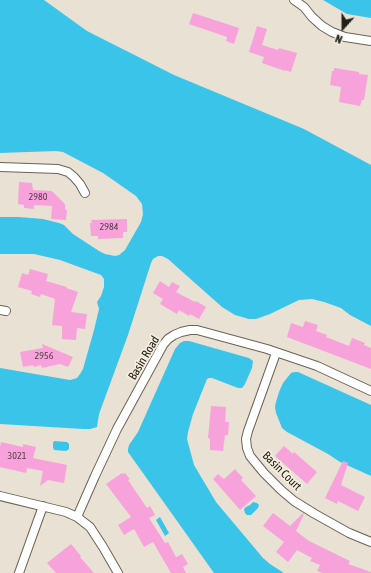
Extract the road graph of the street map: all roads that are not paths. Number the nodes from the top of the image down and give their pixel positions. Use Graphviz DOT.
graph roads {
  1 [pos="294,0"];
  2 [pos="371,40"];
  3 [pos="0,167"];
  4 [pos="85,193"];
  5 [pos="276,353"];
  6 [pos="371,391"];
  7 [pos="0,496"];
  8 [pos="43,506"];
  9 [pos="77,517"];
  10 [pos="371,542"];
  11 [pos="19,573"];
  12 [pos="118,573"];
  1 -- 2 [label="street"];
  3 -- 4 [label="street"];
  5 -- 6 [label="street, Basin Road"];
  5 -- 9 [label="street, Basin Road"];
  5 -- 10 [label="street, Basin Court"];
  7 -- 8 [label="street"];
  8 -- 9 [label="street"];
  8 -- 11 [label="street"];
  9 -- 12 [label="street"];
}
